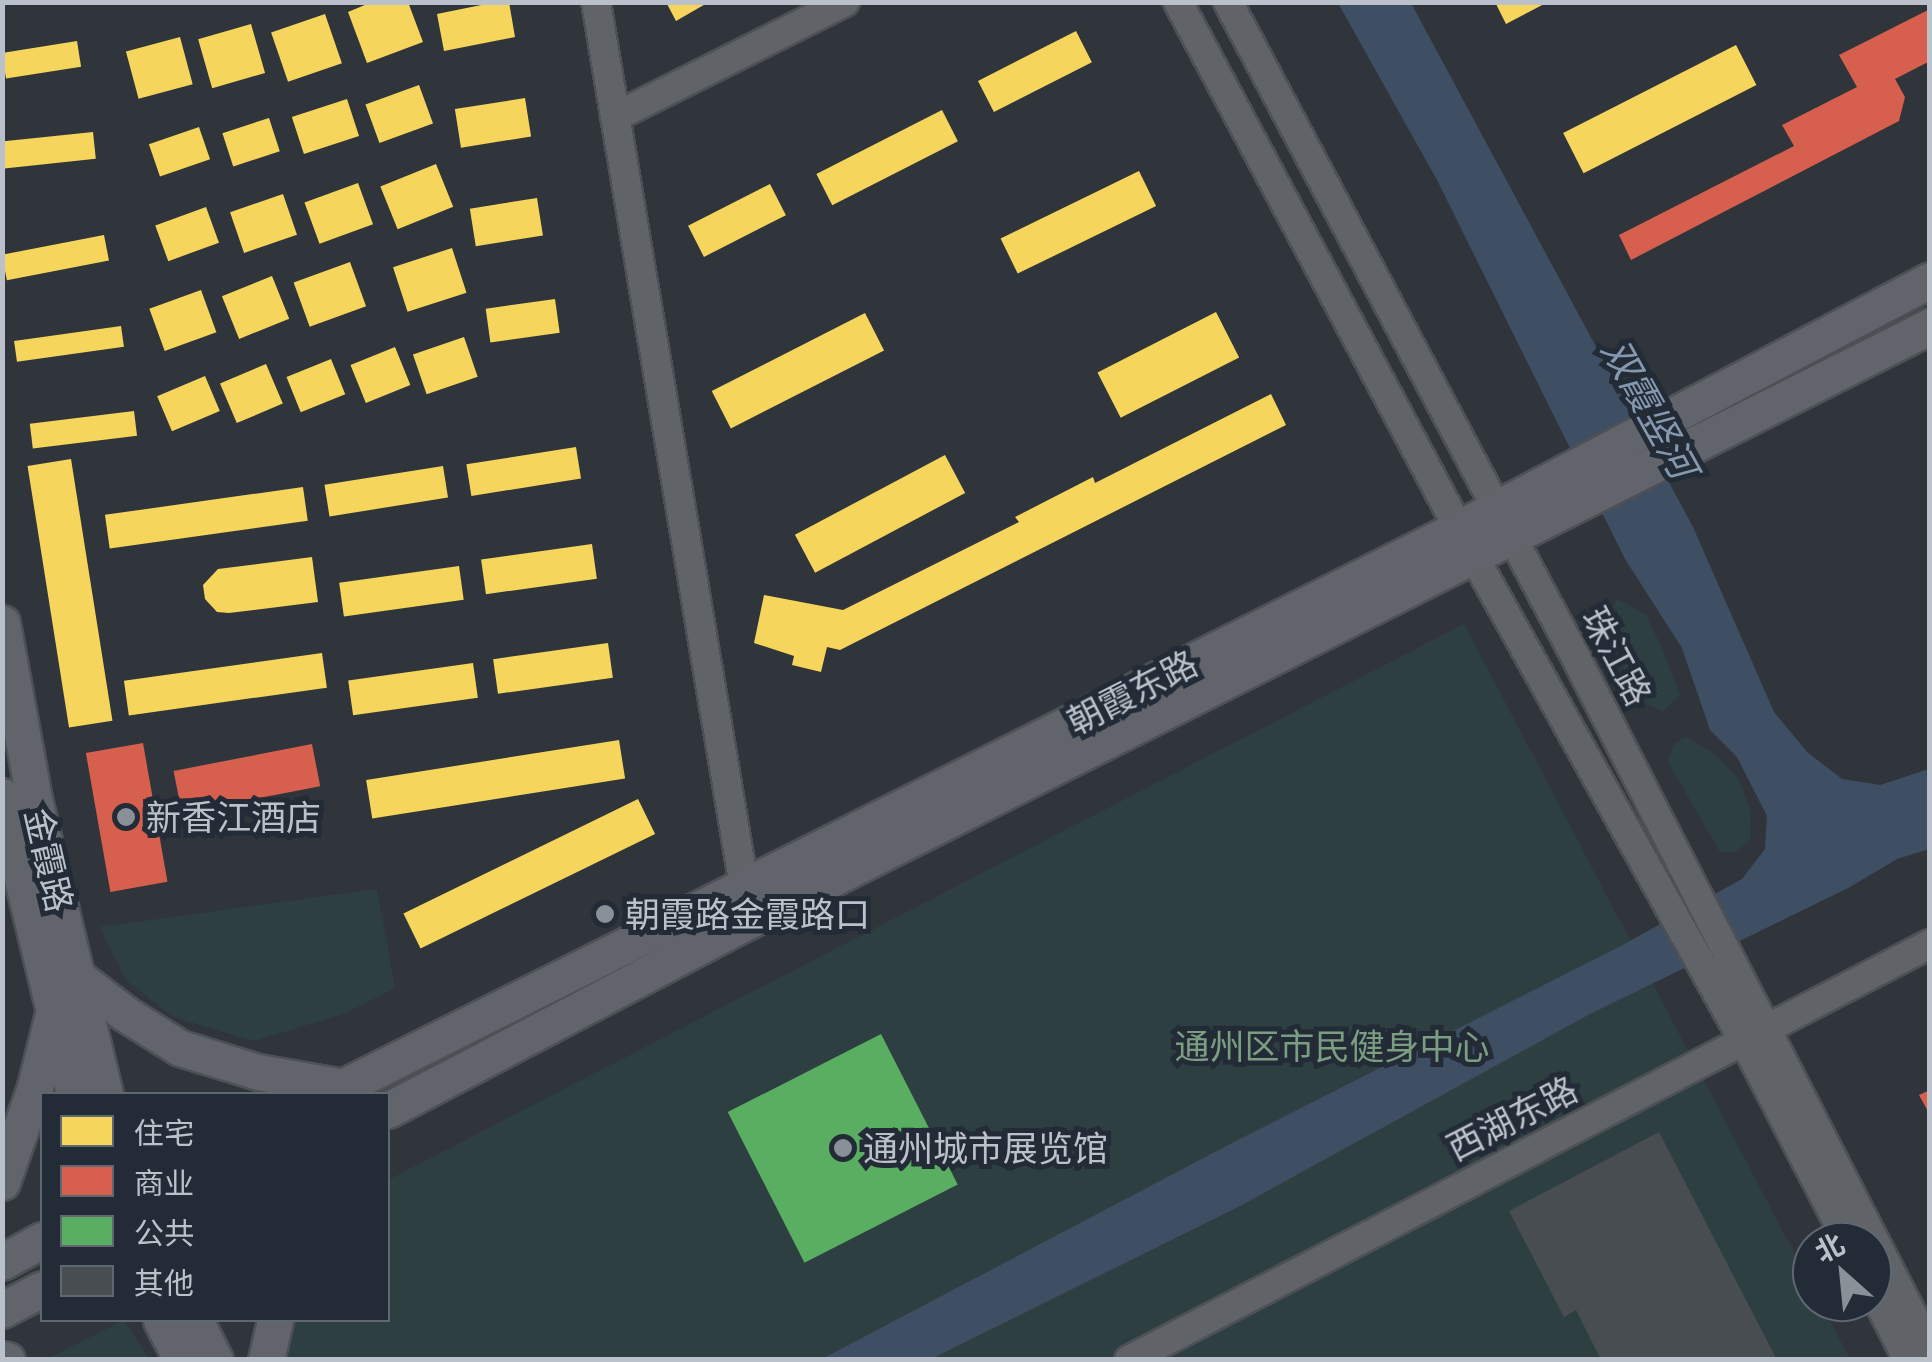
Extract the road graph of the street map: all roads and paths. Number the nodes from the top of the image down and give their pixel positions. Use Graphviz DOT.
graph roads {
  1 [pos="596,2"];
  2 [pos="844,2"];
  3 [pos="1178,2"];
  4 [pos="1228,2"];
  5 [pos="616,117"];
  6 [pos="1930,280"];
  7 [pos="1930,326"];
  8 [pos="1494,507"];
  9 [pos="1511,538"];
  10 [pos="1466,542"];
  11 [pos="2,623"];
  12 [pos="2,796"];
  13 [pos="747,904"];
  14 [pos="1930,944"];
  15 [pos="1716,964"];
  16 [pos="76,976"];
  17 [pos="54,1012"];
  18 [pos="1755,1036"];
  19 [pos="446,1080"];
  20 [pos="336,1091"];
  21 [pos="74,1092"];
  22 [pos="104,1092"];
  23 [pos="390,1109"];
  24 [pos="390,1136"];
  25 [pos="2,1182"];
  26 [pos="1839,1222"];
  27 [pos="40,1241"];
  28 [pos="2,1262"];
  29 [pos="40,1291"];
  30 [pos="2,1310"];
  31 [pos="162,1322"];
  32 [pos="195,1322"];
  33 [pos="275,1322"];
  34 [pos="1889,1322"];
  35 [pos="1930,1349"];
  36 [pos="182,1360"];
  37 [pos="215,1360"];
  38 [pos="266,1360"];
  39 [pos="1130,1360"];
  40 [pos="1908,1360"];
  1 -- 5 [label="street"];
  2 -- 5 [label="street"];
  3 -- 10 [label="street, 珠江路"];
  4 -- 8 [label="street, 珠江路"];
  5 -- 13 [label="street"];
  6 -- 8 [label="main road, 朝霞东路"];
  7 -- 9 [label="main road, 朝霞东路"];
  8 -- 9 [label="street, 珠江路"];
  8 -- 10 [label="main road, 朝霞东路"];
  9 -- 10 [label="main road, 朝霞东路"];
  9 -- 15 [label="street, 珠江路"];
  10 -- 13 [label="main road, 朝霞东路"];
  10 -- 15 [label="street, 珠江路"];
  11 -- 16 [label="main road, 金霞路"];
  12 -- 17 [label="main road, 金霞路"];
  13 -- 19 [label="main road, 朝霞东路"];
  13 -- 20 [label="main road, 朝霞东路"];
  14 -- 18 [label="street, 西湖东路"];
  15 -- 18 [label="street, 珠江路"];
  16 -- 20 [label="main road"];
  16 -- 22 [label="main road, 金霞路"];
  17 -- 21 [label="main road, 金霞路"];
  17 -- 25 [label="main road"];
  18 -- 26 [label="street, 珠江路"];
  18 -- 35 [label="street, 珠江路"];
  18 -- 39 [label="street, 西湖东路"];
  19 -- 23 [label="main road, 朝霞东路"];
  19 -- 24 [label="main road"];
  27 -- 28 [label="main road"];
  29 -- 30 [label="main road"];
  31 -- 36 [label="main road"];
  32 -- 37 [label="main road"];
  33 -- 38 [label="main road"];
  34 -- 40 [label="street"];
}
